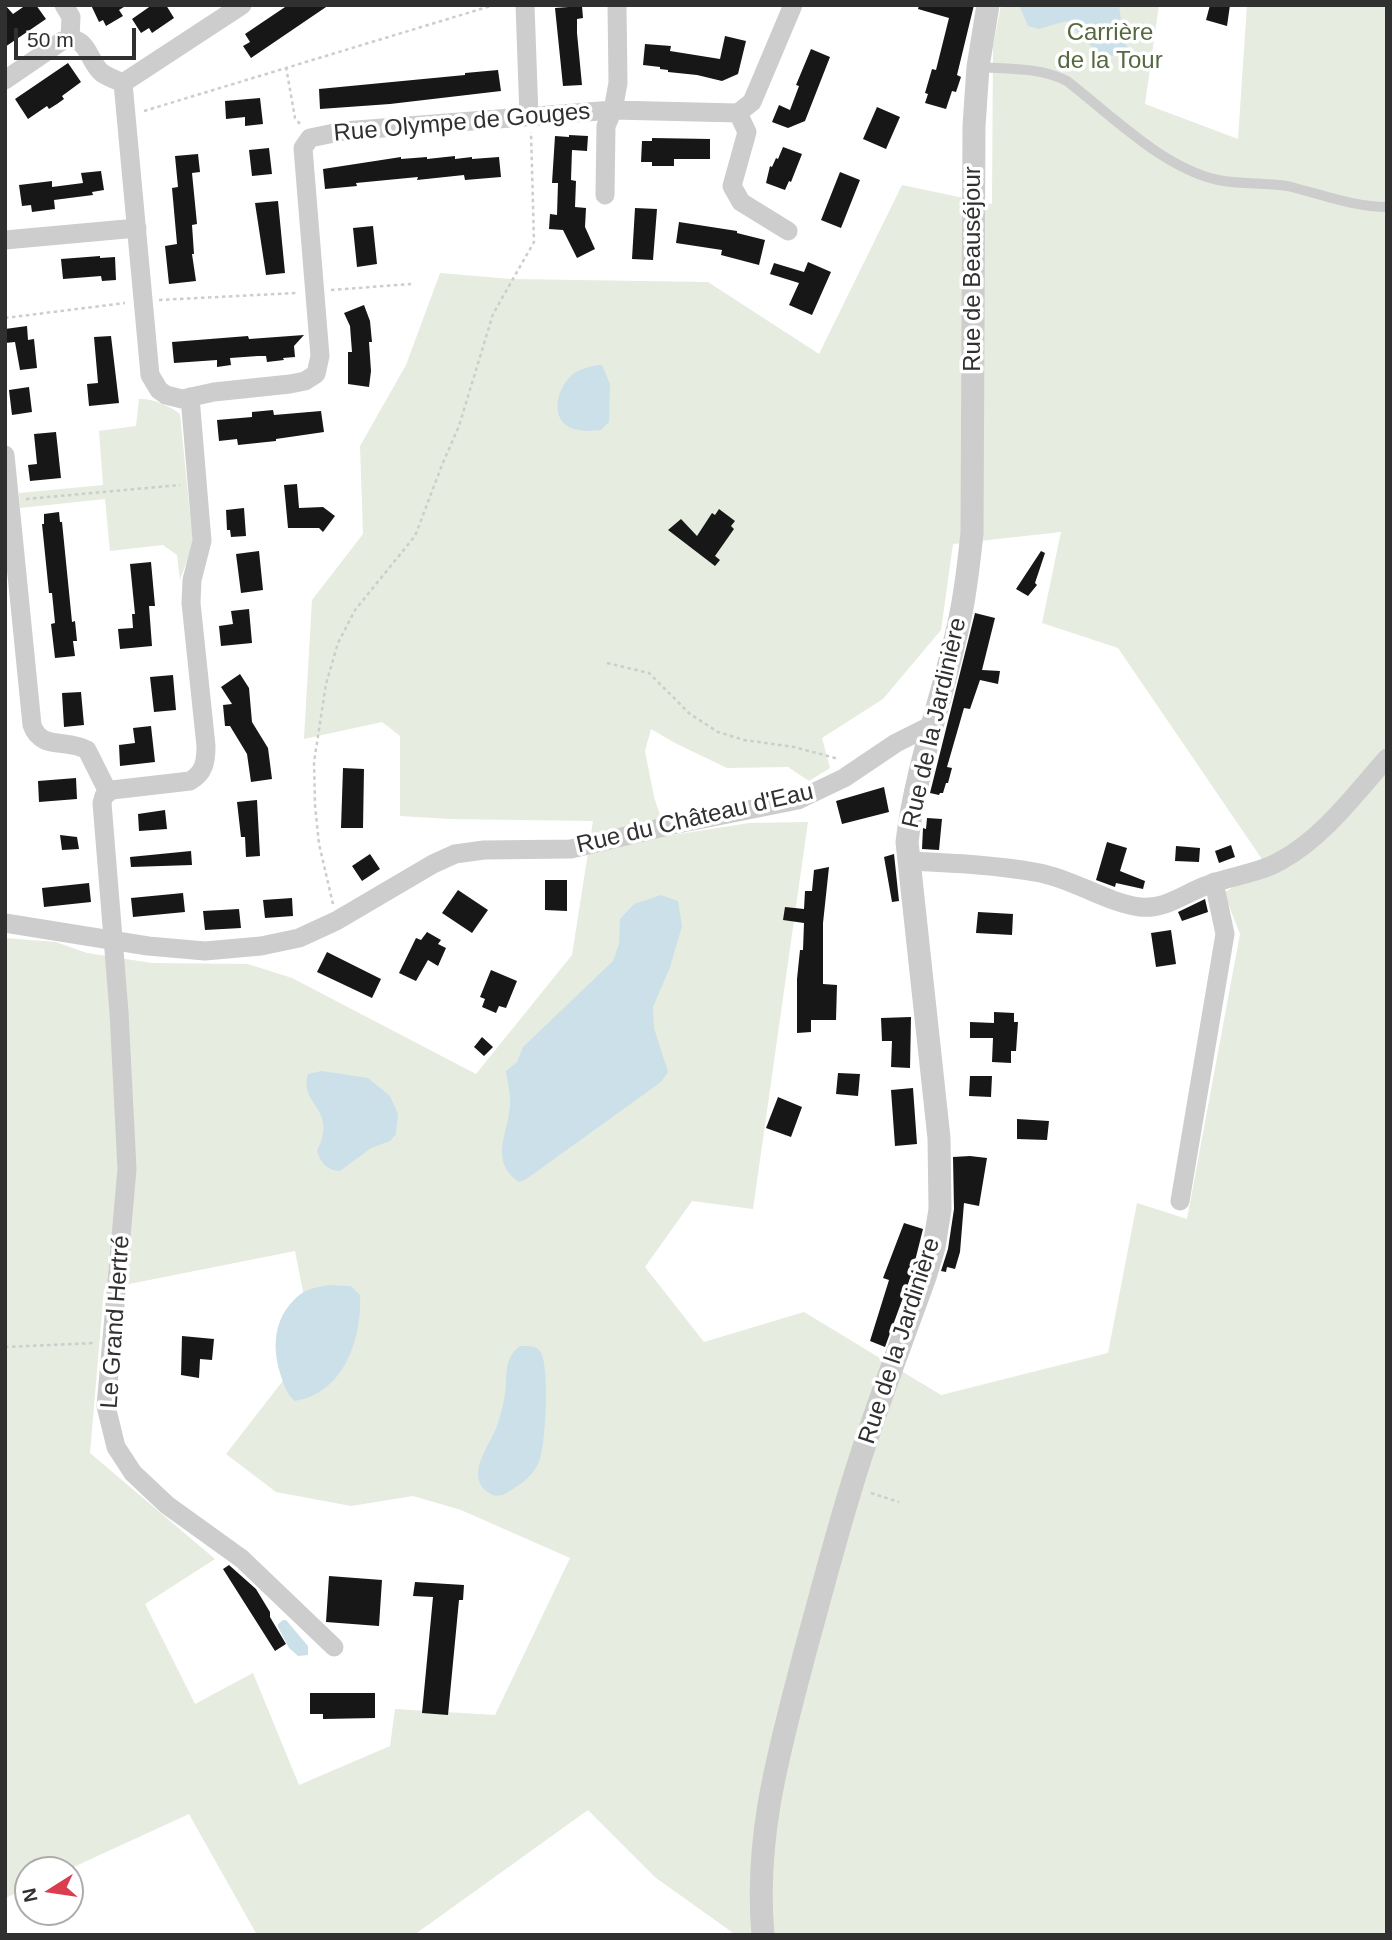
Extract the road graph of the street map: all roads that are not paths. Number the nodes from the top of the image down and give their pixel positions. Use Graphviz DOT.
graph roads {
  1 [pos="64,5"];
  2 [pos="242,5"];
  3 [pos="525,5"];
  4 [pos="617,5"];
  5 [pos="793,5"];
  6 [pos="988,5"];
  7 [pos="69,39"];
  8 [pos="978,67"];
  9 [pos="5,80"];
  10 [pos="123,83"];
  11 [pos="613,110"];
  12 [pos="738,113"];
  13 [pos="529,116"];
  14 [pos="605,195"];
  15 [pos="1387,207"];
  16 [pos="137,228"];
  17 [pos="788,232"];
  18 [pos="5,240"];
  19 [pos="190,397"];
  20 [pos="5,456"];
  21 [pos="972,533"];
  22 [pos="930,726"];
  23 [pos="1387,758"];
  24 [pos="108,792"];
  25 [pos="908,861"];
  26 [pos="1214,882"];
  27 [pos="5,923"];
  28 [pos="113,942"];
  29 [pos="1180,1201"];
  30 [pos="334,1647"];
  31 [pos="763,1935"];
  1 -- 7 [label="street"];
  2 -- 10 [label="street"];
  3 -- 13 [label="street"];
  4 -- 11 [label="street"];
  5 -- 12 [label="street"];
  6 -- 8 [label="street, Rue de Beauséjour"];
  7 -- 9 [label="street"];
  7 -- 10 [label="street"];
  8 -- 15 [label="lane"];
  8 -- 21 [label="street, Rue de Beauséjour"];
  10 -- 16 [label="street, Rue Olympe de Gouges"];
  11 -- 12 [label="street, Rue Olympe de Gouges"];
  11 -- 13 [label="street, Rue Olympe de Gouges"];
  11 -- 14 [label="street"];
  12 -- 17 [label="street"];
  13 -- 19 [label="street, Rue Olympe de Gouges"];
  16 -- 18 [label="street"];
  16 -- 19 [label="street, Rue Olympe de Gouges"];
  19 -- 24 [label="street"];
  20 -- 24 [label="street"];
  21 -- 22 [label="street, Rue de la Jardinière"];
  22 -- 25 [label="street, Rue de la Jardinière"];
  22 -- 28 [label="street, Rue du Château d'Eau"];
  23 -- 26 [label="street"];
  24 -- 28 [label="street, Le Grand Hertré"];
  25 -- 26 [label="street"];
  25 -- 31 [label="street, Rue de la Jardinière"];
  26 -- 29 [label="street"];
  27 -- 28 [label="street, Rue du Château d'Eau"];
  28 -- 30 [label="street, Le Grand Hertré"];
}
